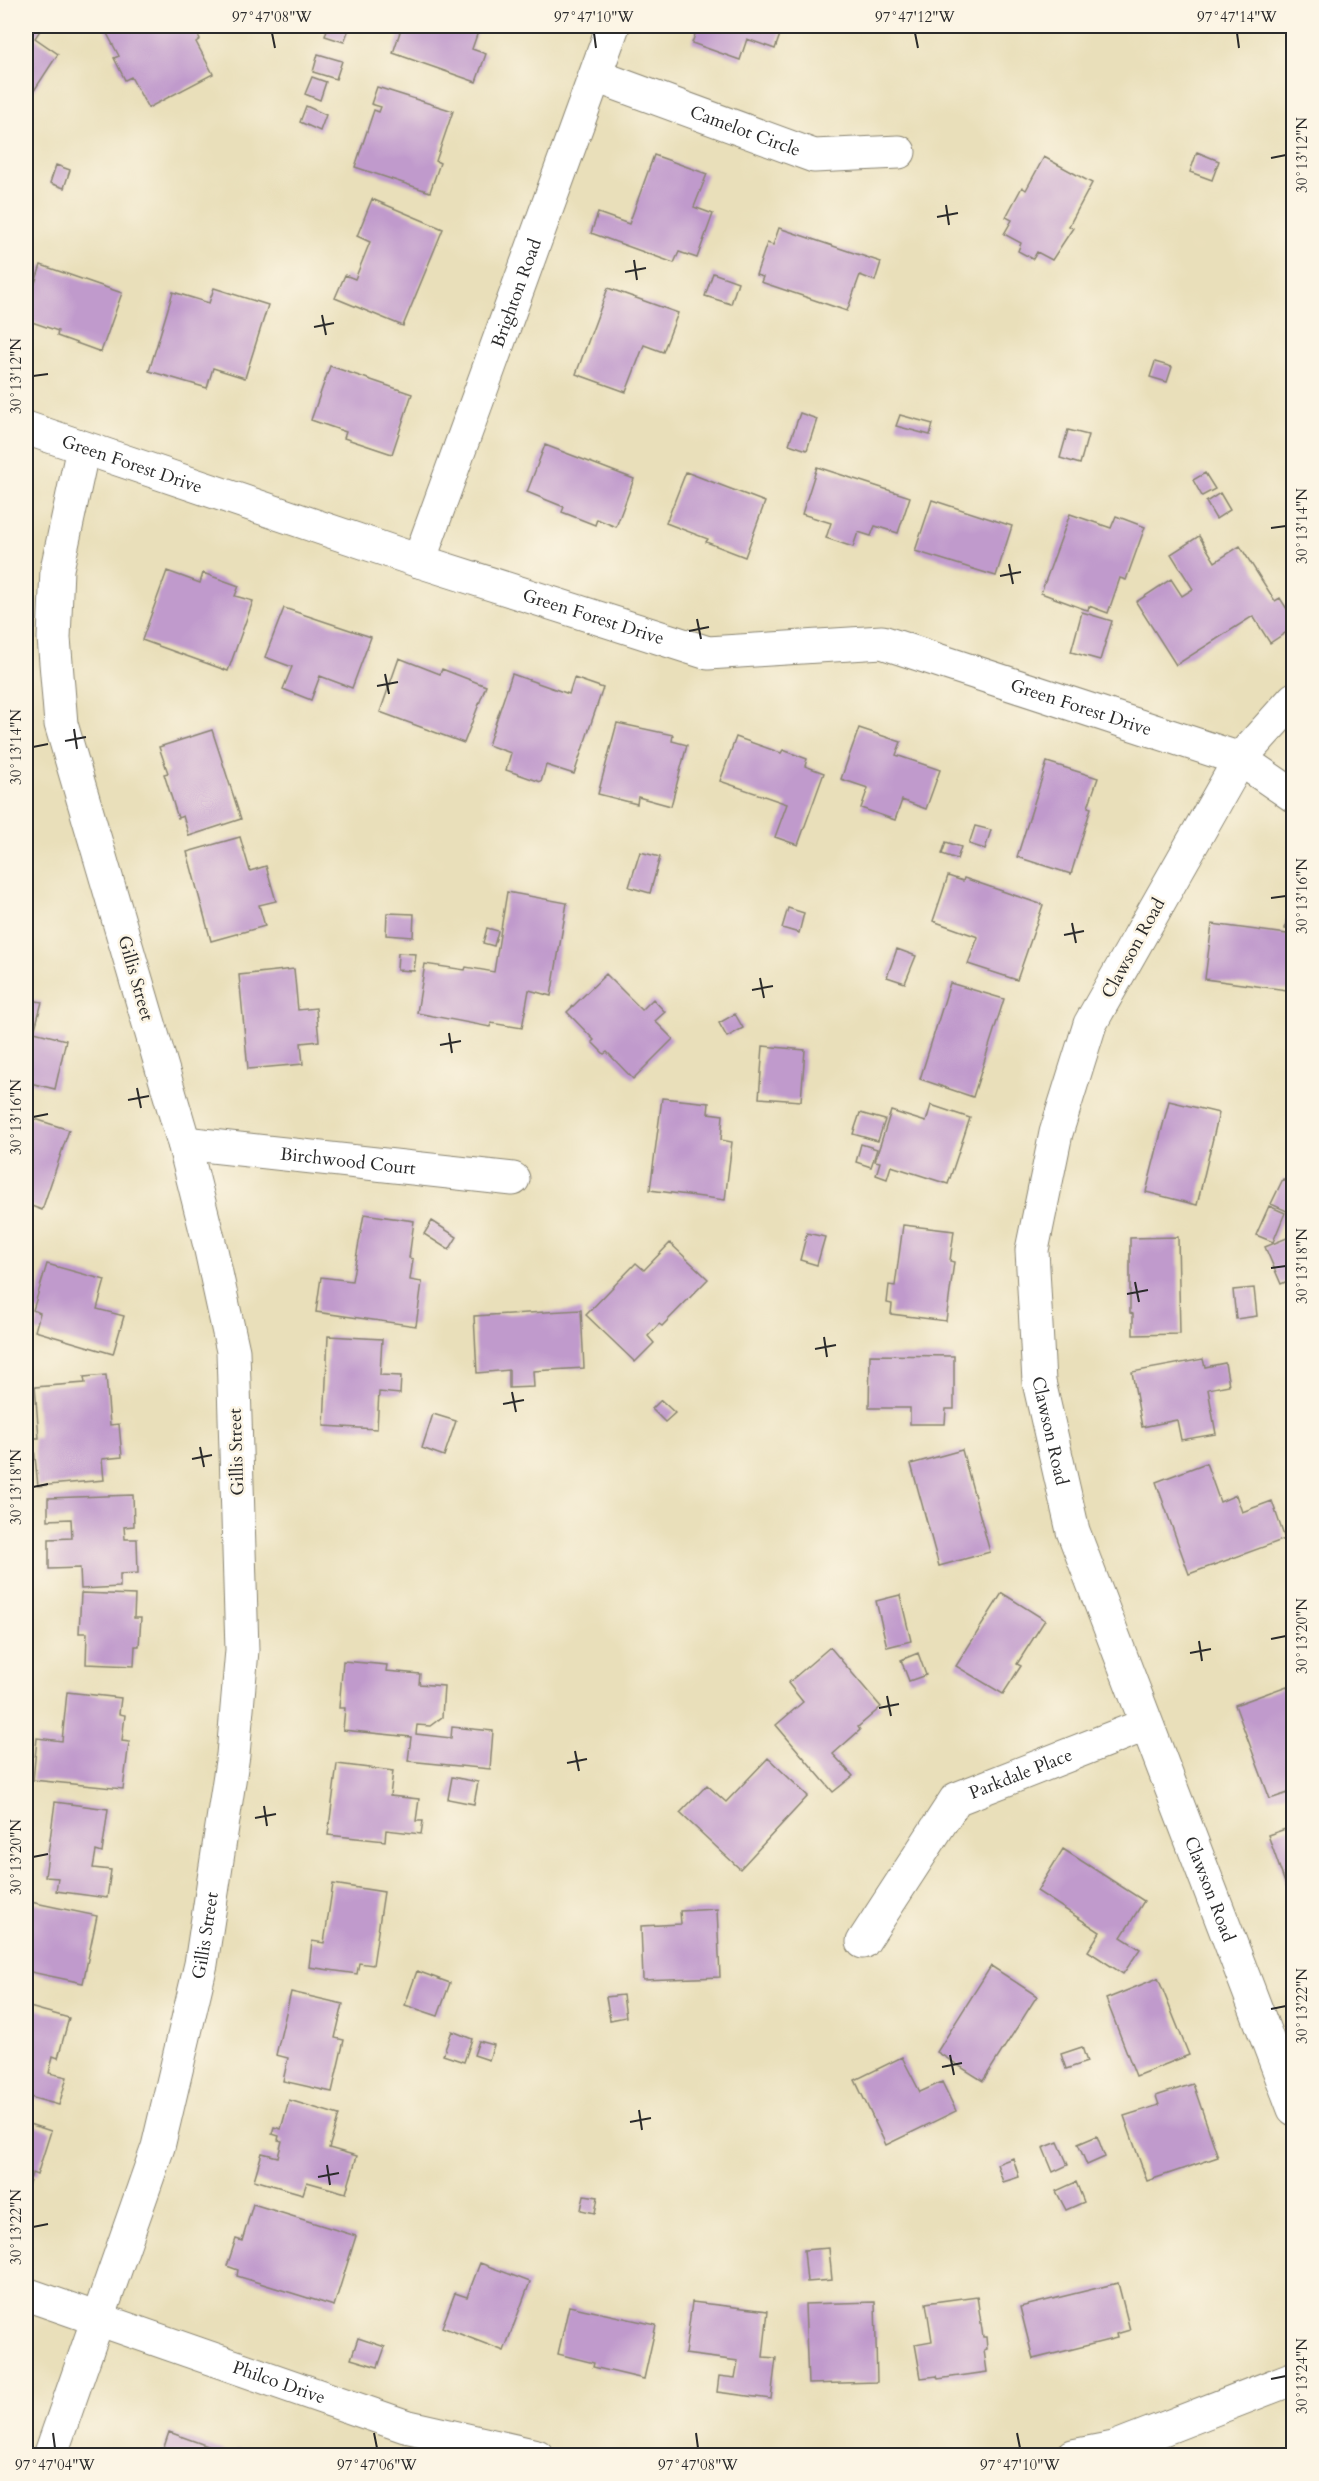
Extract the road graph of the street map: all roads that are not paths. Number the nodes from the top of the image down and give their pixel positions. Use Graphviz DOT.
graph roads {
  1 [pos="613,26"];
  2 [pos="596,76"];
  3 [pos="899,152"];
  4 [pos="26,428"];
  5 [pos="83,448"];
  6 [pos="419,561"];
  7 [pos="1293,699"];
  8 [pos="1240,759"];
  9 [pos="1293,796"];
  10 [pos="184,1143"];
  11 [pos="513,1179"];
  12 [pos="1145,1725"];
  13 [pos="863,1942"];
  14 [pos="1293,2109"];
  15 [pos="26,2294"];
  16 [pos="96,2319"];
  17 [pos="1293,2378"];
  18 [pos="50,2456"];
  19 [pos="537,2456"];
  20 [pos="1073,2456"];
  1 -- 2 [label="street, Brighton Road"];
  2 -- 3 [label="street, Camelot Circle"];
  2 -- 6 [label="street, Brighton Road"];
  4 -- 5 [label="street, Green Forest Drive"];
  5 -- 6 [label="street, Green Forest Drive"];
  5 -- 10 [label="street, Gillis Street"];
  6 -- 8 [label="street, Green Forest Drive"];
  7 -- 8 [label="street, Clawson Road"];
  8 -- 9 [label="street, Green Forest Drive"];
  8 -- 12 [label="street, Clawson Road"];
  10 -- 11 [label="street, Birchwood Court"];
  10 -- 16 [label="street, Gillis Street"];
  12 -- 13 [label="street, Parkdale Place"];
  12 -- 14 [label="street, Clawson Road"];
  15 -- 16 [label="street, Philco Drive"];
  16 -- 18 [label="street, Gillis Street"];
  16 -- 19 [label="street, Philco Drive"];
  17 -- 20 [label="street"];
}
